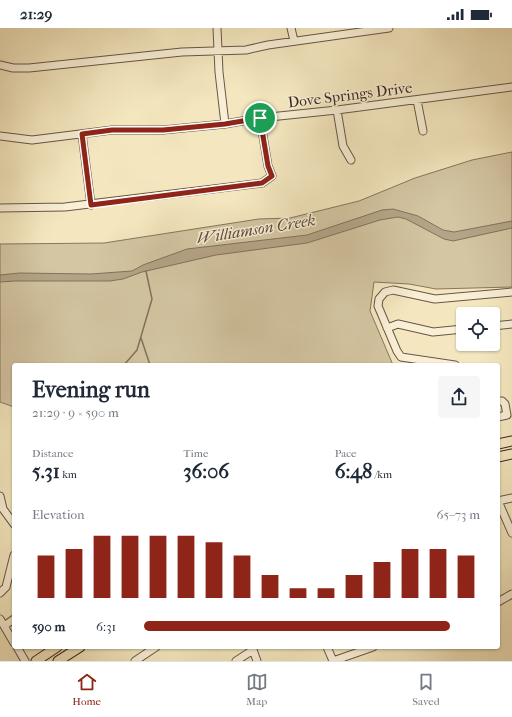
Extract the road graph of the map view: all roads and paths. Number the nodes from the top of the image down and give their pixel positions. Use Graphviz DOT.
graph roads {
  1 [pos="217,28"];
  2 [pos="291,28"];
  3 [pos="389,28"];
  4 [pos="294,41"];
  5 [pos="219,51"];
  6 [pos="0,65"];
  7 [pos="512,87"];
  8 [pos="417,100"];
  9 [pos="337,110"];
  10 [pos="260,118"];
  11 [pos="225,124"];
  12 [pos="423,131"];
  13 [pos="82,134"];
  14 [pos="0,136"];
  15 [pos="351,160"];
  16 [pos="91,205"];
  17 [pos="0,208"];
  18 [pos="512,292"];
  19 [pos="512,324"];
  20 [pos="500,325"];
  21 [pos="387,328"];
  22 [pos="456,330"];
  23 [pos="442,363"];
  24 [pos="500,401"];
  25 [pos="500,416"];
  26 [pos="512,441"];
  27 [pos="500,444"];
  28 [pos="512,454"];
  29 [pos="500,457"];
  30 [pos="0,496"];
  31 [pos="512,498"];
  32 [pos="500,501"];
  33 [pos="500,506"];
  34 [pos="12,521"];
  35 [pos="512,533"];
  36 [pos="12,578"];
  37 [pos="0,593"];
  38 [pos="512,594"];
  39 [pos="500,601"];
  40 [pos="12,620"];
  41 [pos="2,622"];
  42 [pos="12,639"];
  43 [pos="18,649"];
  44 [pos="54,649"];
  45 [pos="77,649"];
  46 [pos="153,649"];
  47 [pos="252,649"];
  48 [pos="328,649"];
  49 [pos="367,649"];
  50 [pos="25,661"];
  51 [pos="36,661"];
  52 [pos="58,661"];
  53 [pos="135,661"];
  54 [pos="236,661"];
  55 [pos="258,661"];
  56 [pos="333,661"];
  1 -- 5 [label="street"];
  2 -- 4 [label="street"];
  3 -- 4 [label="street"];
  4 -- 5 [label="street"];
  5 -- 6 [label="street"];
  5 -- 11 [label="street"];
  7 -- 8 [label="street, Dove Springs Drive"];
  8 -- 9 [label="street, Dove Springs Drive"];
  8 -- 12 [label="street"];
  9 -- 10 [label="street, Dove Springs Drive"];
  9 -- 15 [label="street"];
  10 -- 11 [label="street, Dove Springs Drive"];
  10 -- 16 [label="street"];
  11 -- 13 [label="street, Dove Springs Drive"];
  13 -- 14 [label="street, Dove Springs Drive"];
  13 -- 16 [label="street"];
  16 -- 17 [label="street"];
  18 -- 21 [label="street"];
  19 -- 20 [label="street"];
  21 -- 22 [label="street"];
  21 -- 23 [label="street"];
  24 -- 25 [label="street"];
  26 -- 27 [label="main road"];
  28 -- 29 [label="main road"];
  30 -- 34 [label="street"];
  31 -- 32 [label="street"];
  33 -- 35 [label="street"];
  36 -- 37 [label="street"];
  38 -- 39 [label="street"];
  40 -- 41 [label="street"];
  41 -- 42 [label="street"];
  43 -- 50 [label="street"];
  44 -- 51 [label="main road"];
  45 -- 52 [label="main road"];
  46 -- 53 [label="street"];
  47 -- 54 [label="street"];
  47 -- 55 [label="street"];
  48 -- 56 [label="street"];
  49 -- 56 [label="street"];
}
